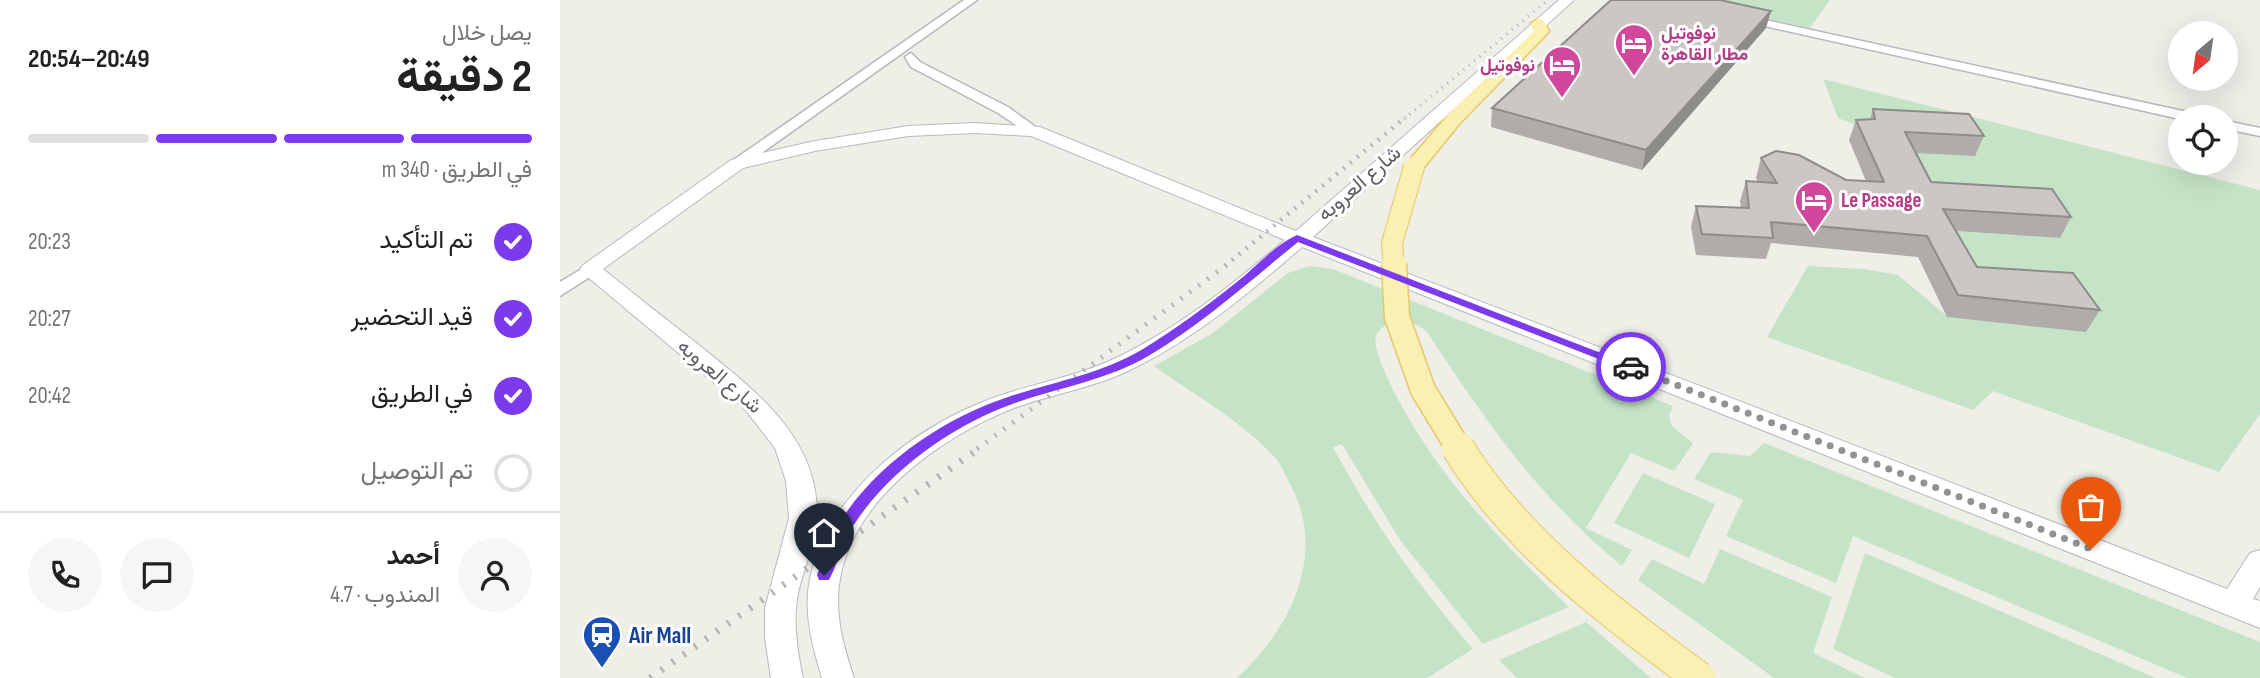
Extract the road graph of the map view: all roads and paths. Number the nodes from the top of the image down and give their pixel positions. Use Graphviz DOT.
graph roads {
  1 [pos="971,0"];
  2 [pos="985,0"];
  3 [pos="1567,0"];
  4 [pos="1725,14"];
  5 [pos="1538,23"];
  6 [pos="932,27"];
  7 [pos="947,29"];
  8 [pos="911,57"];
  9 [pos="888,59"];
  10 [pos="2168,112"];
  11 [pos="2238,127"];
  12 [pos="1034,131"];
  13 [pos="2260,132"];
  14 [pos="737,164"];
  15 [pos="1297,238"];
  16 [pos="590,270"];
  17 [pos="560,290"];
  18 [pos="2260,562"];
  19 [pos="2247,610"];
  20 [pos="787,678"];
  21 [pos="838,678"];
  22 [pos="1699,678"];
  1 -- 6 [label="street"];
  2 -- 7 [label="street"];
  3 -- 5 [label="main road, شارع العروبه"];
  4 -- 10 [label="street"];
  5 -- 15 [label="main road, شارع العروبه"];
  5 -- 22 [label="main road, bridge"];
  6 -- 7 [label="street"];
  6 -- 9 [label="street"];
  7 -- 8 [label="street"];
  8 -- 9 [label="street"];
  8 -- 12 [label="street"];
  9 -- 14 [label="street"];
  11 -- 13 [label="street"];
  12 -- 14 [label="main road"];
  12 -- 15 [label="main road"];
  14 -- 16 [label="main road"];
  15 -- 19 [label="main road"];
  15 -- 21 [label="main road, شارع العروبه"];
  16 -- 17 [label="street"];
  16 -- 20 [label="main road, شارع العروبه"];
  18 -- 19 [label="main road"];
}
